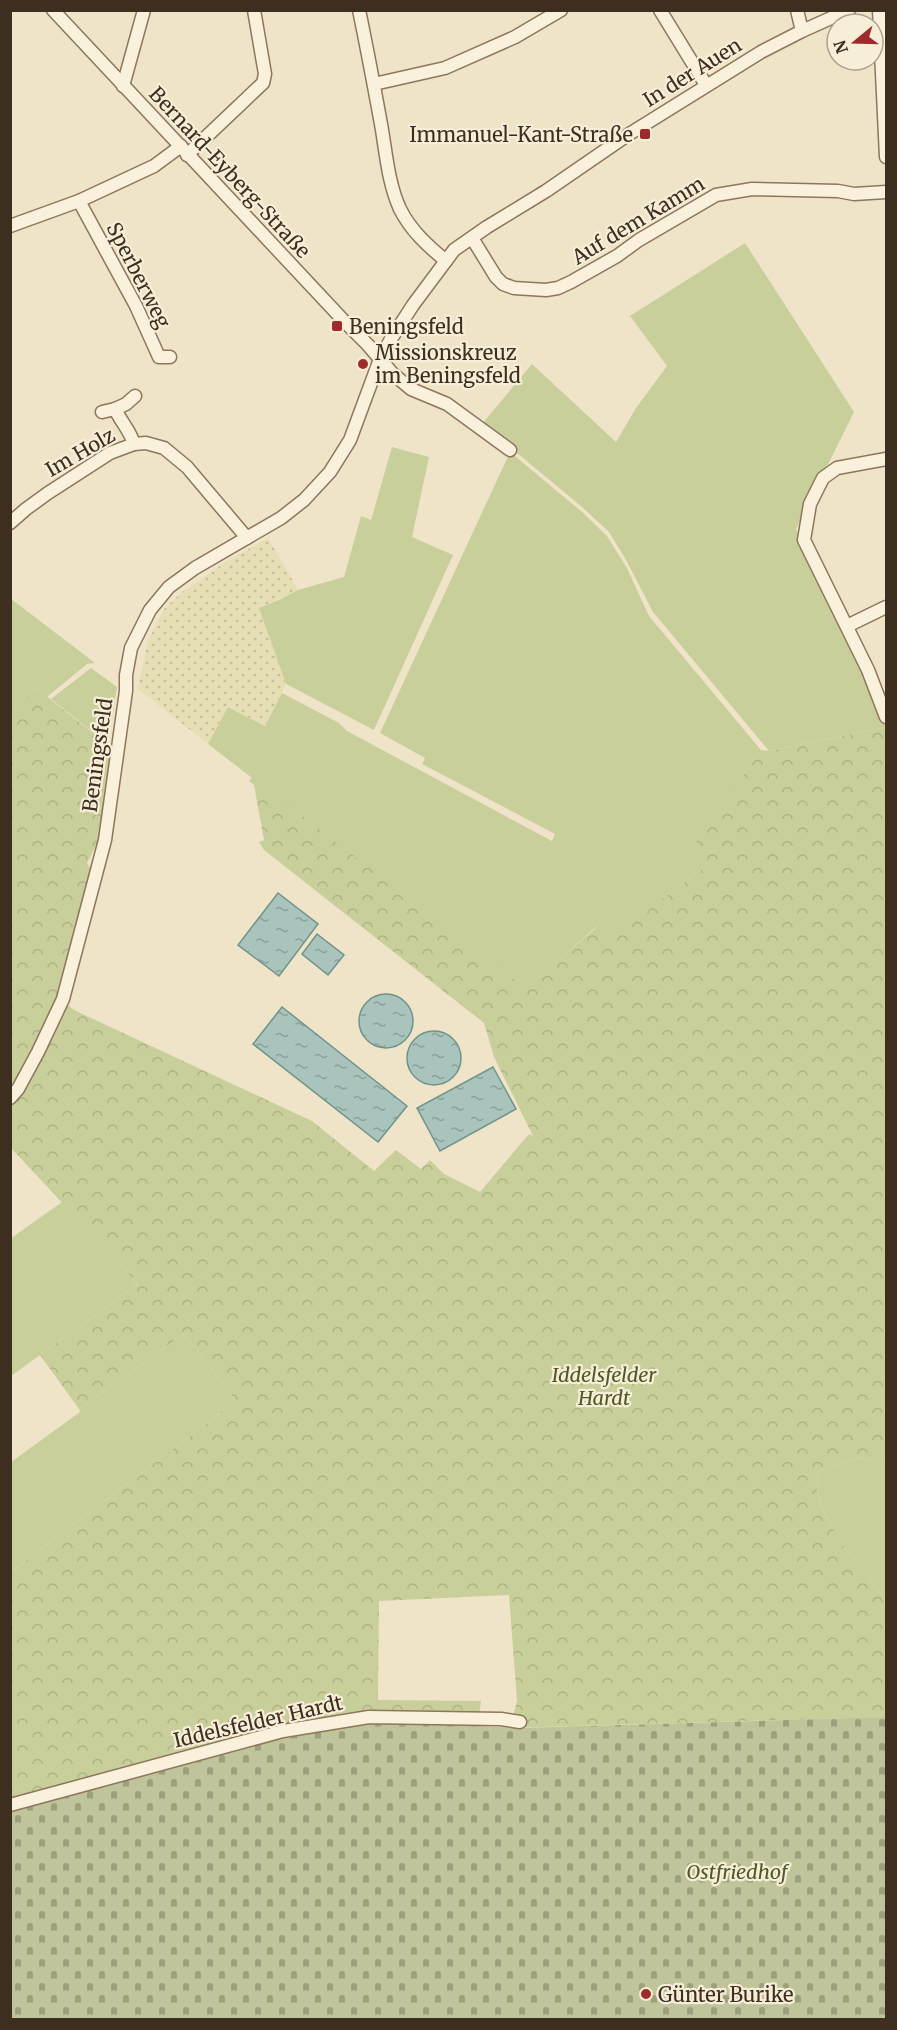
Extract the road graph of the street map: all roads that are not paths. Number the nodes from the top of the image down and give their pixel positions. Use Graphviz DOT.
graph roads {
  1 [pos="53,10"];
  2 [pos="144,10"];
  3 [pos="254,10"];
  4 [pos="358,10"];
  5 [pos="561,10"];
  6 [pos="660,10"];
  7 [pos="797,10"];
  8 [pos="849,10"];
  9 [pos="879,10"];
  10 [pos="802,31"];
  11 [pos="374,84"];
  12 [pos="123,86"];
  13 [pos="706,86"];
  14 [pos="184,151"];
  15 [pos="886,157"];
  16 [pos="886,192"];
  17 [pos="79,201"];
  18 [pos="10,226"];
  19 [pos="472,238"];
  20 [pos="446,261"];
  21 [pos="171,357"];
  22 [pos="380,359"];
  23 [pos="135,396"];
  24 [pos="115,409"];
  25 [pos="102,412"];
  26 [pos="134,444"];
  27 [pos="510,450"];
  28 [pos="886,459"];
  29 [pos="10,523"];
  30 [pos="247,538"];
  31 [pos="886,607"];
  32 [pos="847,626"];
  33 [pos="886,717"];
  34 [pos="10,1098"];
  35 [pos="520,1722"];
  36 [pos="10,1805"];
  1 -- 12 [label="street, Bernard-Eyberg-Straße"];
  2 -- 12 [label="street"];
  3 -- 14 [label="street"];
  4 -- 11 [label="street"];
  5 -- 11 [label="street"];
  6 -- 13 [label="street"];
  7 -- 10 [label="street"];
  8 -- 10 [label="street, In der Auen"];
  9 -- 15 [label="street"];
  10 -- 13 [label="street, In der Auen"];
  11 -- 20 [label="street"];
  12 -- 14 [label="street, Bernard-Eyberg-Straße"];
  13 -- 19 [label="street, In der Auen"];
  14 -- 17 [label="street"];
  14 -- 22 [label="street, Bernard-Eyberg-Straße"];
  16 -- 19 [label="street, Auf dem Kamm"];
  17 -- 18 [label="street"];
  17 -- 21 [label="street, Sperberweg"];
  19 -- 20 [label="street, Beningsfeld"];
  20 -- 22 [label="street, Beningsfeld"];
  22 -- 27 [label="street, Bernard-Eyberg-Straße"];
  22 -- 30 [label="street, Beningsfeld"];
  23 -- 24 [label="street"];
  24 -- 25 [label="street"];
  24 -- 26 [label="street"];
  26 -- 29 [label="street, Im Holz"];
  26 -- 30 [label="street, Im Holz"];
  28 -- 32 [label="street"];
  30 -- 34 [label="street, Beningsfeld"];
  31 -- 32 [label="street"];
  32 -- 33 [label="street"];
  35 -- 36 [label="street, Iddelsfelder Hardt"];
}
